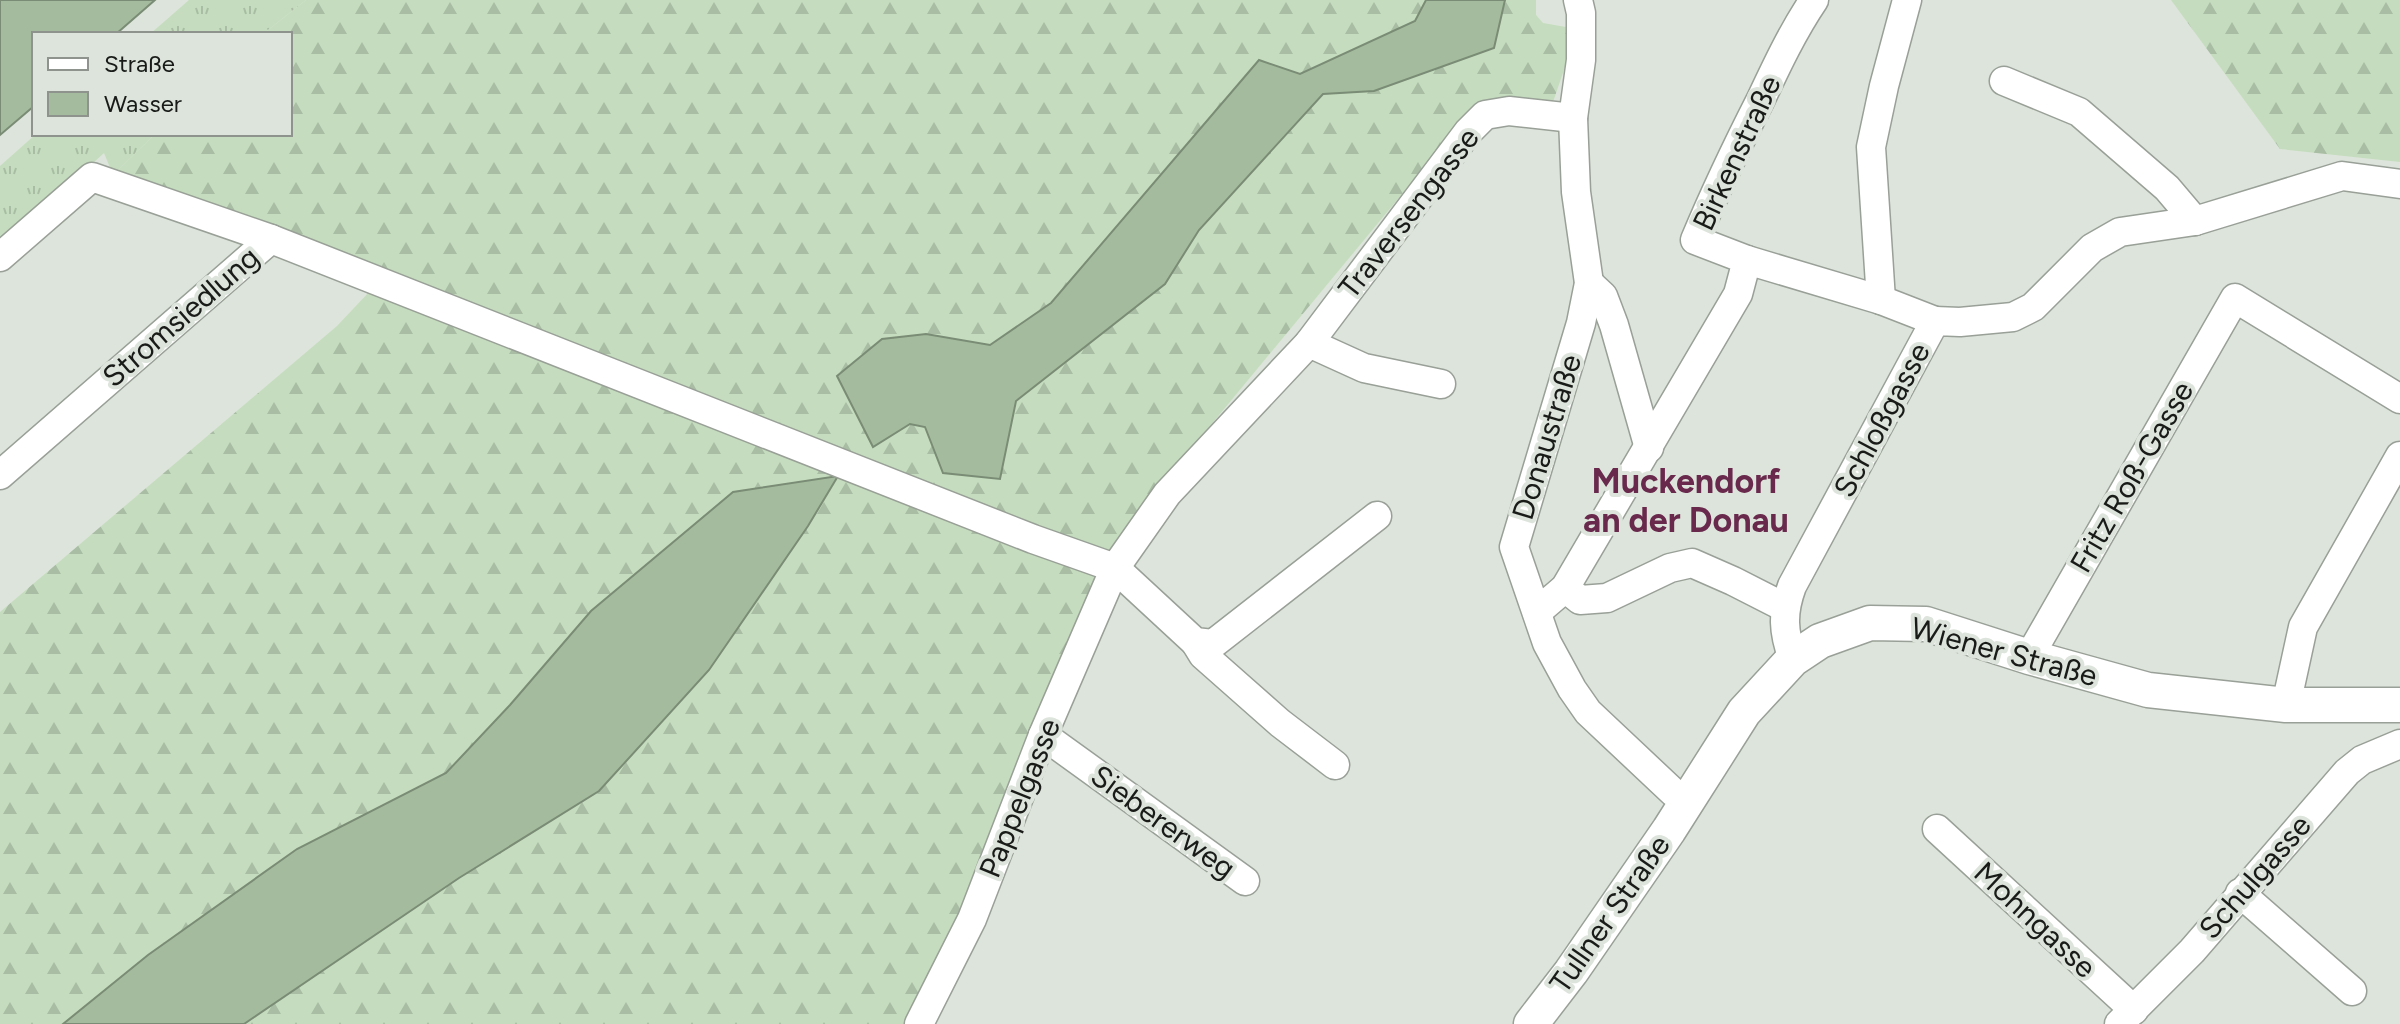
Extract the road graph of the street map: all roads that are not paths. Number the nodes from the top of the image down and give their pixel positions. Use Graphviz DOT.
graph roads {
  1 [pos="1814,0"];
  2 [pos="1907,0"];
  3 [pos="1588,4"];
  4 [pos="2004,81"];
  5 [pos="1573,118"];
  6 [pos="2400,184"];
  7 [pos="2195,221"];
  8 [pos="271,239"];
  9 [pos="0,257"];
  10 [pos="1747,260"];
  11 [pos="1589,283"];
  12 [pos="1881,300"];
  13 [pos="1935,321"];
  14 [pos="1309,343"];
  15 [pos="1441,384"];
  16 [pos="2400,399"];
  17 [pos="1649,448"];
  18 [pos="2400,456"];
  19 [pos="0,475"];
  20 [pos="1377,516"];
  21 [pos="1115,568"];
  22 [pos="1565,588"];
  23 [pos="1784,607"];
  24 [pos="1537,612"];
  25 [pos="1195,642"];
  26 [pos="2029,657"];
  27 [pos="1793,659"];
  28 [pos="2286,705"];
  29 [pos="2400,705"];
  30 [pos="1043,735"];
  31 [pos="2400,744"];
  32 [pos="1335,765"];
  33 [pos="1688,802"];
  34 [pos="1937,829"];
  35 [pos="1245,881"];
  36 [pos="2240,893"];
  37 [pos="2352,991"];
  38 [pos="2126,1017"];
  39 [pos="919,1024"];
  40 [pos="1531,1024"];
  1 -- 10 [label="street, Birkenstraße"];
  2 -- 12 [label="street"];
  3 -- 5 [label="street, Donaustraße"];
  4 -- 7 [label="street"];
  5 -- 11 [label="street, Donaustraße"];
  5 -- 14 [label="street, Traversengasse"];
  6 -- 7 [label="street, Schloßgasse"];
  7 -- 13 [label="street, Schloßgasse"];
  8 -- 9 [label="street, Stromsiedlung"];
  8 -- 19 [label="street, Stromsiedlung"];
  8 -- 21 [label="street"];
  10 -- 12 [label="street"];
  10 -- 17 [label="street, Birkenstraße"];
  11 -- 17 [label="street"];
  11 -- 24 [label="street, Donaustraße"];
  12 -- 13 [label="street"];
  13 -- 23 [label="street, Schloßgasse"];
  14 -- 15 [label="street"];
  14 -- 21 [label="street, Traversengasse"];
  16 -- 26 [label="street, Fritz Roß-Gasse"];
  17 -- 22 [label="street, Birkenstraße"];
  18 -- 28 [label="street"];
  20 -- 25 [label="street"];
  21 -- 25 [label="street"];
  21 -- 30 [label="street, Pappelgasse"];
  22 -- 23 [label="street"];
  22 -- 24 [label="street, Birkenstraße"];
  23 -- 27 [label="street"];
  24 -- 33 [label="street, Donaustraße"];
  25 -- 32 [label="street"];
  26 -- 27 [label="main road, Wiener Straße"];
  26 -- 28 [label="main road, Wiener Straße"];
  27 -- 33 [label="main road, Wiener Straße"];
  28 -- 29 [label="main road, Wiener Straße"];
  30 -- 35 [label="street, Siebererweg"];
  30 -- 39 [label="street, Pappelgasse"];
  31 -- 36 [label="street, Schulgasse"];
  33 -- 40 [label="main road, Tullner Straße"];
  34 -- 38 [label="street, Mohngasse"];
  36 -- 37 [label="street"];
  36 -- 38 [label="street, Schulgasse"];
}
